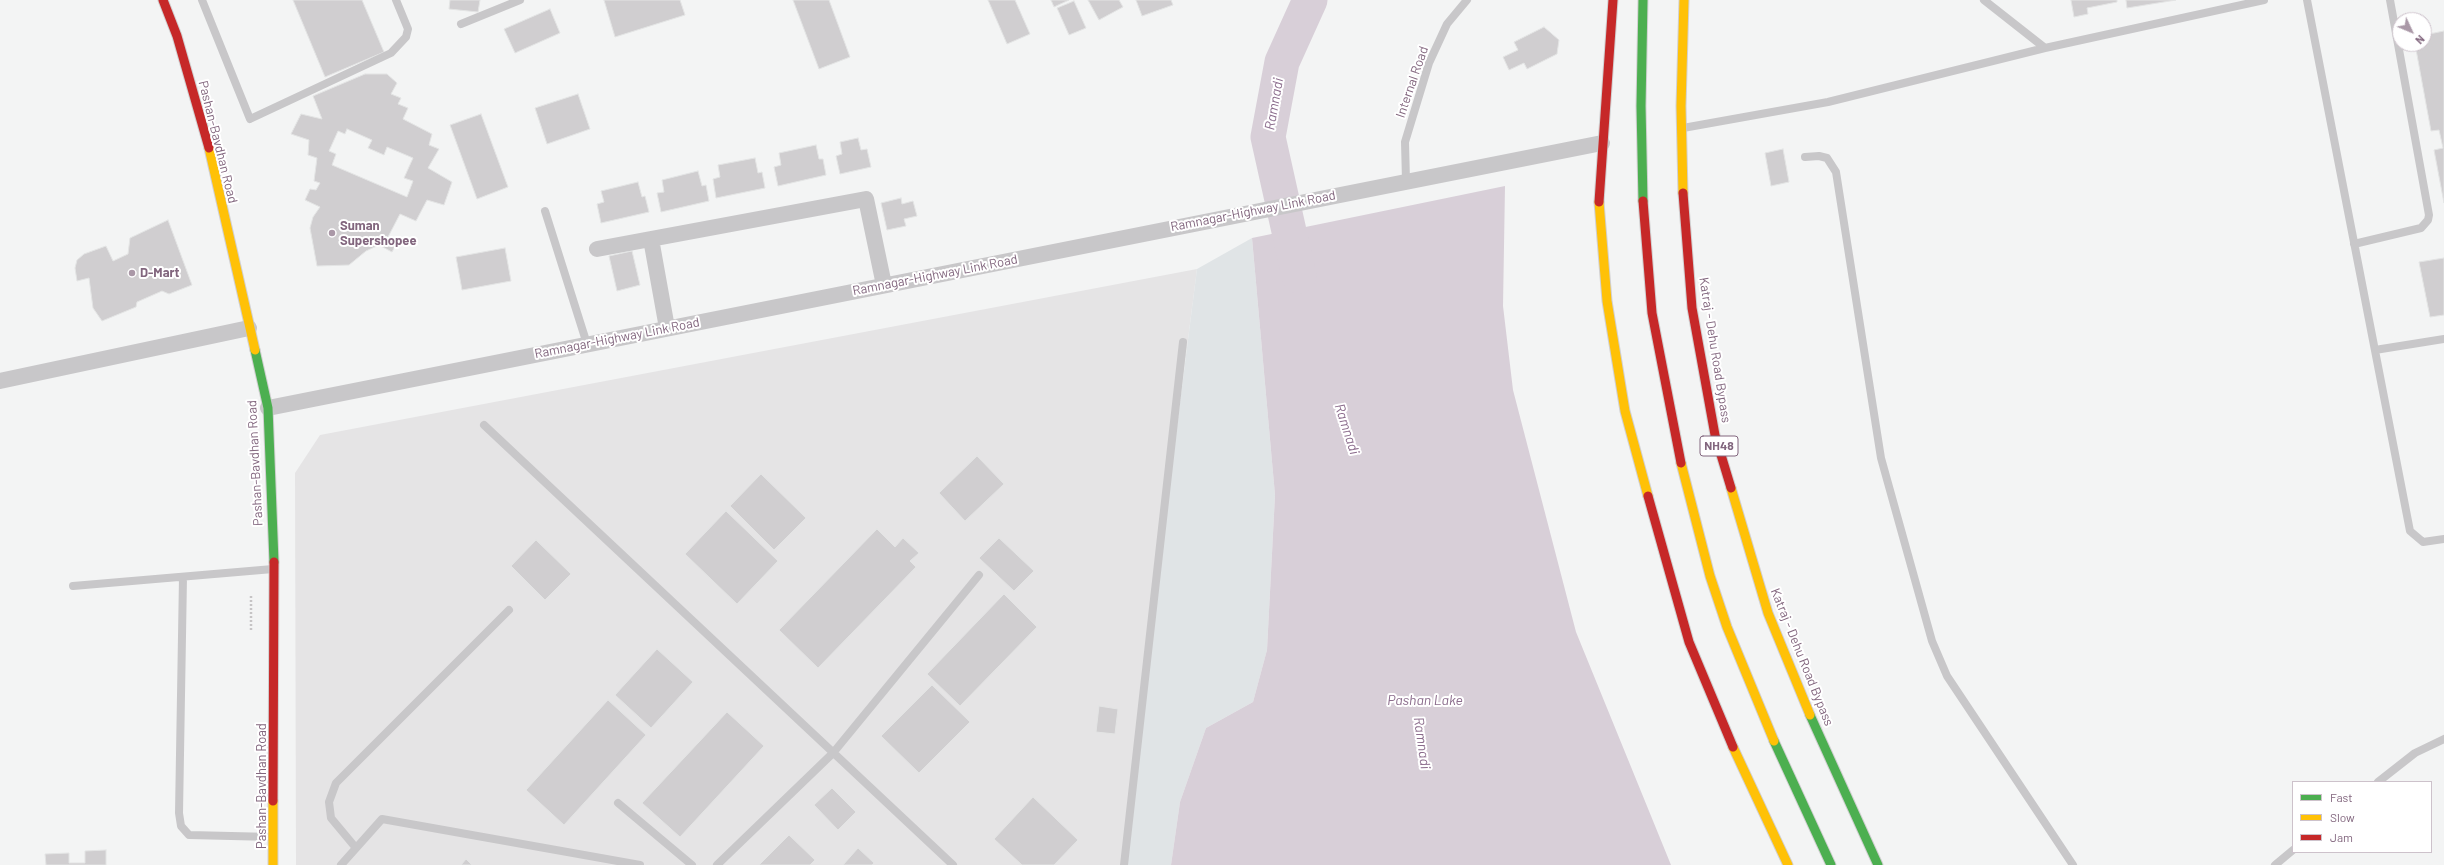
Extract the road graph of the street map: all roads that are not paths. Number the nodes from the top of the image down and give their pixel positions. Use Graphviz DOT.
graph roads {
  1 [pos="163,0"];
  2 [pos="202,0"];
  3 [pos="396,0"];
  4 [pos="520,0"];
  5 [pos="1467,0"];
  6 [pos="1613,0"];
  7 [pos="1643,0"];
  8 [pos="1684,0"];
  9 [pos="1984,0"];
  10 [pos="2264,0"];
  11 [pos="2307,0"];
  12 [pos="2390,0"];
  13 [pos="461,24"];
  14 [pos="2045,48"];
  15 [pos="1682,128"];
  16 [pos="1602,143"];
  17 [pos="1805,157"];
  18 [pos="1406,181"];
  19 [pos="545,211"];
  20 [pos="651,239"];
  21 [pos="2354,244"];
  22 [pos="597,249"];
  23 [pos="884,285"];
  24 [pos="249,328"];
  25 [pos="667,328"];
  26 [pos="2444,339"];
  27 [pos="1183,342"];
  28 [pos="587,344"];
  29 [pos="2375,350"];
  30 [pos="0,381"];
  31 [pos="268,408"];
  32 [pos="484,425"];
  33 [pos="2444,539"];
  34 [pos="274,569"];
  35 [pos="980,575"];
  36 [pos="183,577"];
  37 [pos="73,586"];
  38 [pos="509,610"];
  39 [pos="2444,739"];
  40 [pos="833,752"];
  41 [pos="2379,781"];
  42 [pos="618,803"];
  43 [pos="275,837"];
  44 [pos="356,848"];
  45 [pos="2292,851"];
  46 [pos="273,865"];
  47 [pos="341,865"];
  48 [pos="640,865"];
  49 [pos="692,865"];
  50 [pos="718,865"];
  51 [pos="953,865"];
  52 [pos="1124,865"];
  53 [pos="1788,865"];
  54 [pos="1831,865"];
  55 [pos="1878,865"];
  56 [pos="2073,865"];
  57 [pos="2275,865"];
  1 -- 24 [label="main road, Pashan-Bavdhan Road"];
  2 -- 3 [label="lane"];
  4 -- 13 [label="lane"];
  5 -- 18 [label="lane, Internal Road"];
  6 -- 16 [label="main road"];
  7 -- 54 [label="main road"];
  8 -- 15 [label="main road, Katraj - Dehu Road Bypass / NH48"];
  9 -- 14 [label="lane"];
  10 -- 14 [label="lane"];
  11 -- 21 [label="lane"];
  12 -- 21 [label="lane"];
  14 -- 15 [label="lane"];
  15 -- 55 [label="main road, Katraj - Dehu Road Bypass / NH48"];
  16 -- 18 [label="street, Ramnagar-Highway Link Road"];
  16 -- 53 [label="main road"];
  17 -- 56 [label="lane"];
  18 -- 23 [label="street, Ramnagar-Highway Link Road"];
  19 -- 28 [label="lane"];
  20 -- 22 [label="street"];
  20 -- 23 [label="street"];
  20 -- 25 [label="street"];
  21 -- 29 [label="lane"];
  23 -- 25 [label="street, Ramnagar-Highway Link Road"];
  24 -- 30 [label="street"];
  24 -- 31 [label="main road, Pashan-Bavdhan Road"];
  25 -- 28 [label="street, Ramnagar-Highway Link Road"];
  26 -- 29 [label="lane"];
  27 -- 52 [label="lane"];
  28 -- 31 [label="street, Ramnagar-Highway Link Road"];
  29 -- 33 [label="lane"];
  31 -- 34 [label="main road, Pashan-Bavdhan Road"];
  32 -- 40 [label="lane"];
  34 -- 36 [label="lane"];
  34 -- 43 [label="main road, Pashan-Bavdhan Road"];
  35 -- 40 [label="lane"];
  36 -- 37 [label="lane"];
  36 -- 43 [label="lane"];
  38 -- 44 [label="lane"];
  39 -- 41 [label="lane"];
  40 -- 50 [label="lane"];
  40 -- 51 [label="lane"];
  42 -- 49 [label="lane"];
  43 -- 46 [label="main road, Pashan-Bavdhan Road"];
  44 -- 47 [label="lane"];
  44 -- 48 [label="lane"];
  45 -- 57 [label="lane"];
}
